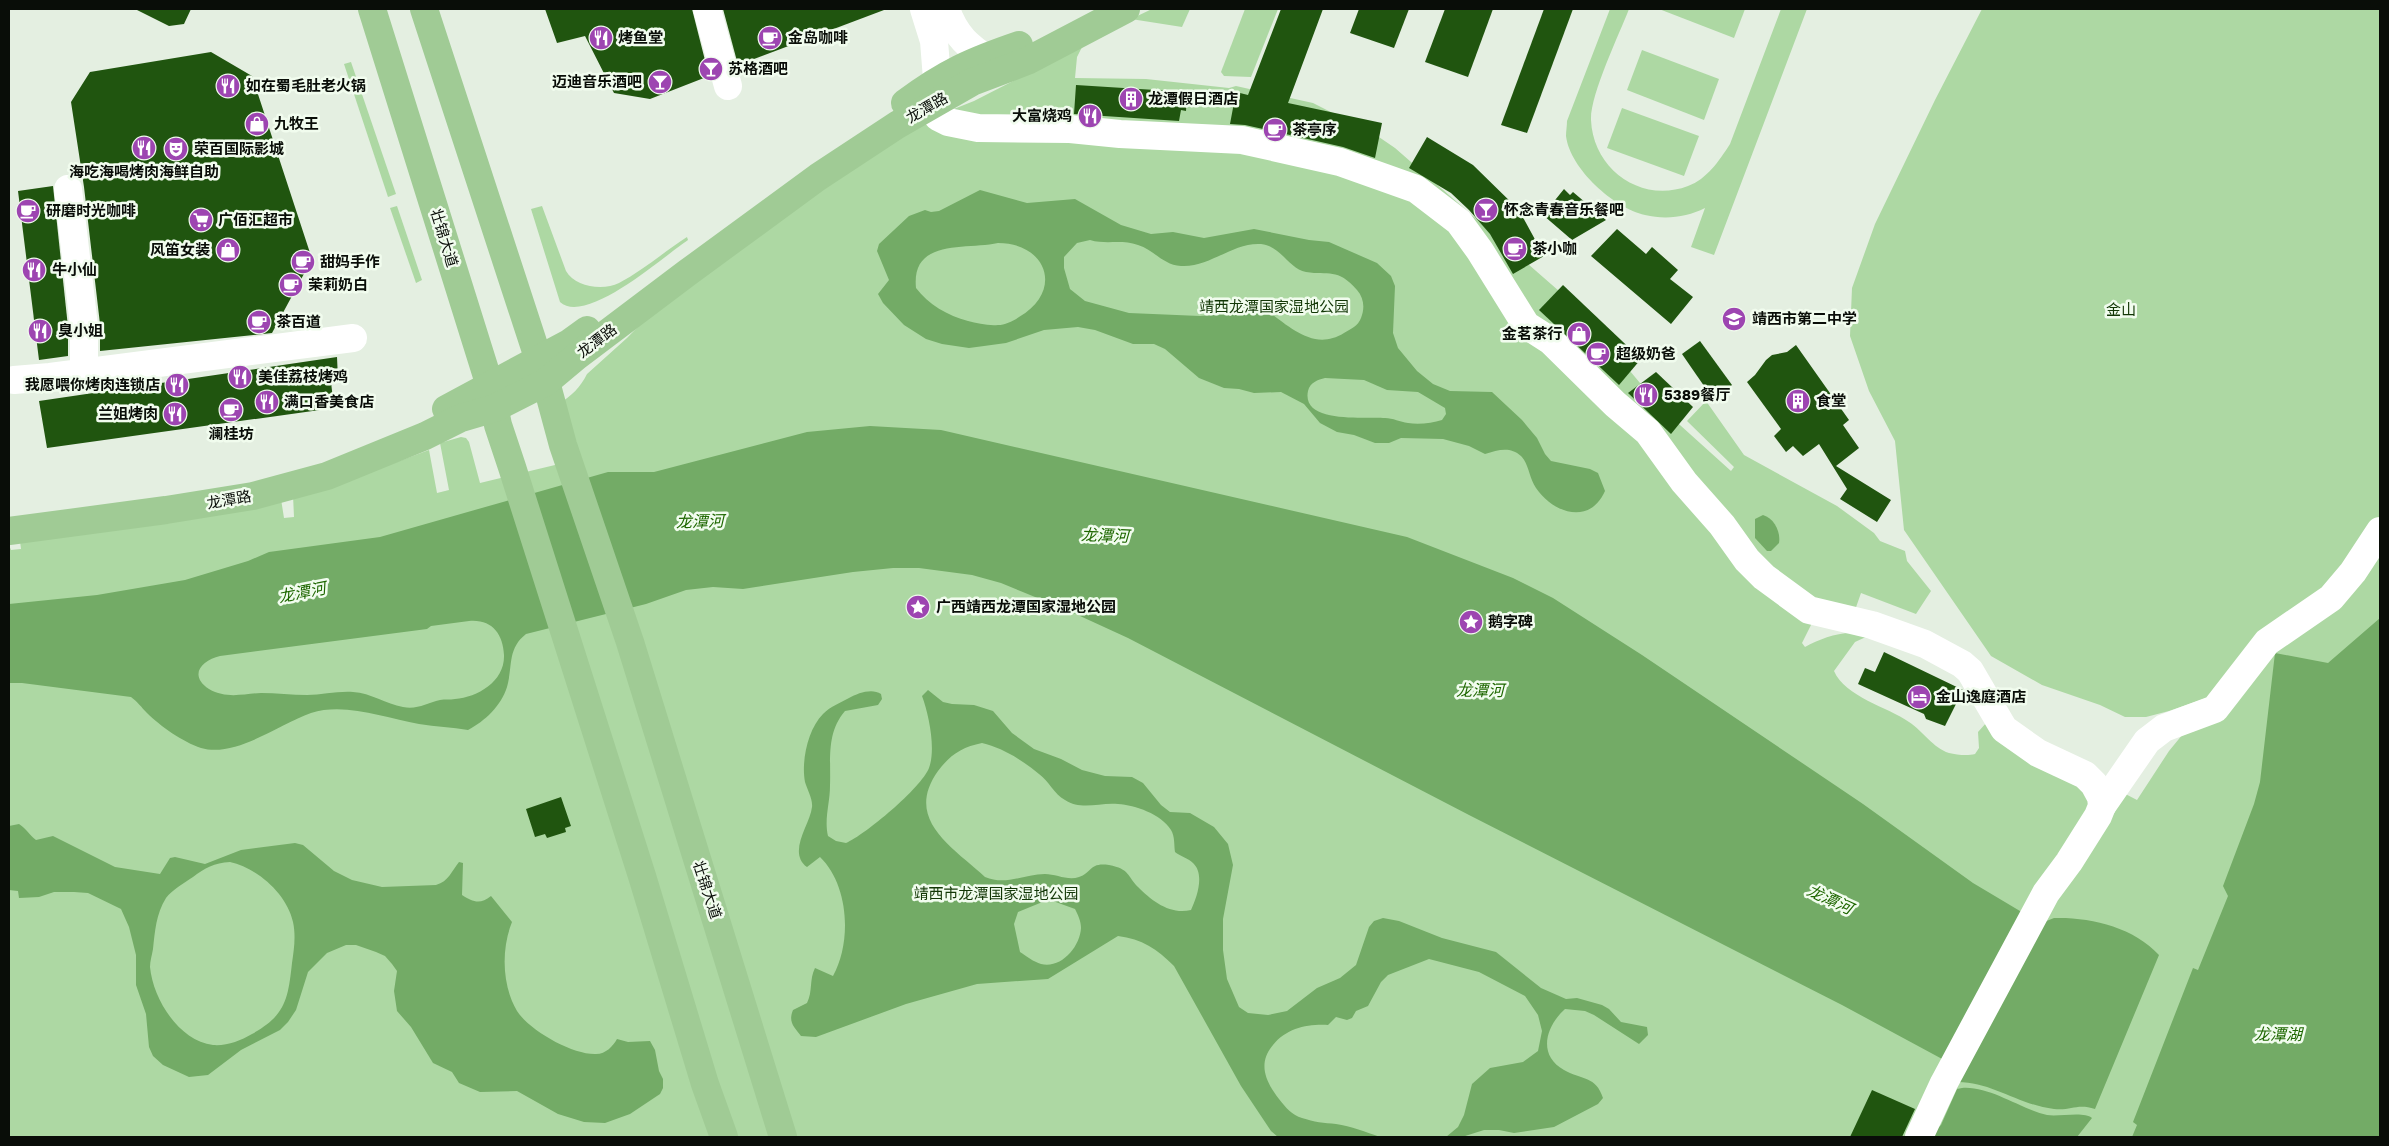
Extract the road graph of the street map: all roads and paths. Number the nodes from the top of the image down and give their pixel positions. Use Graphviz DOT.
graph roads {
  1 [pos="372,9"];
  2 [pos="424,9"];
  3 [pos="707,9"];
  4 [pos="924,9"];
  5 [pos="946,9"];
  6 [pos="1093,9"];
  7 [pos="1126,9"];
  8 [pos="994,64"];
  9 [pos="937,79"];
  10 [pos="728,86"];
  11 [pos="930,105"];
  12 [pos="68,189"];
  13 [pos="353,338"];
  14 [pos="542,370"];
  15 [pos="84,373"];
  16 [pos="14,380"];
  17 [pos="493,397"];
  18 [pos="9,517"];
  19 [pos="9,531"];
  20 [pos="2380,531"];
  21 [pos="2102,806"];
  22 [pos="724,1137"];
  23 [pos="784,1137"];
  24 [pos="1919,1137"];
  1 -- 17 [label="main road, 壮锦大道"];
  2 -- 14 [label="main road"];
  3 -- 10 [label="street"];
  4 -- 9 [label="street"];
  5 -- 8 [label="street"];
  6 -- 8 [label="main road, 龙潭路"];
  7 -- 8 [label="main road, 龙潭路"];
  8 -- 9 [label="main road, 龙潭路"];
  8 -- 11 [label="main road, 龙潭路"];
  9 -- 11 [label="street"];
  9 -- 14 [label="main road, 龙潭路"];
  11 -- 14 [label="main road, 龙潭路"];
  11 -- 21 [label="street"];
  12 -- 15 [label="street"];
  13 -- 15 [label="street"];
  14 -- 17 [label="main road, 龙潭路"];
  14 -- 23 [label="main road, 壮锦大道"];
  15 -- 16 [label="street"];
  17 -- 18 [label="main road, 龙潭路"];
  17 -- 19 [label="main road, 龙潭路"];
  17 -- 22 [label="main road, 壮锦大道"];
  20 -- 21 [label="street"];
  21 -- 24 [label="street"];
}
